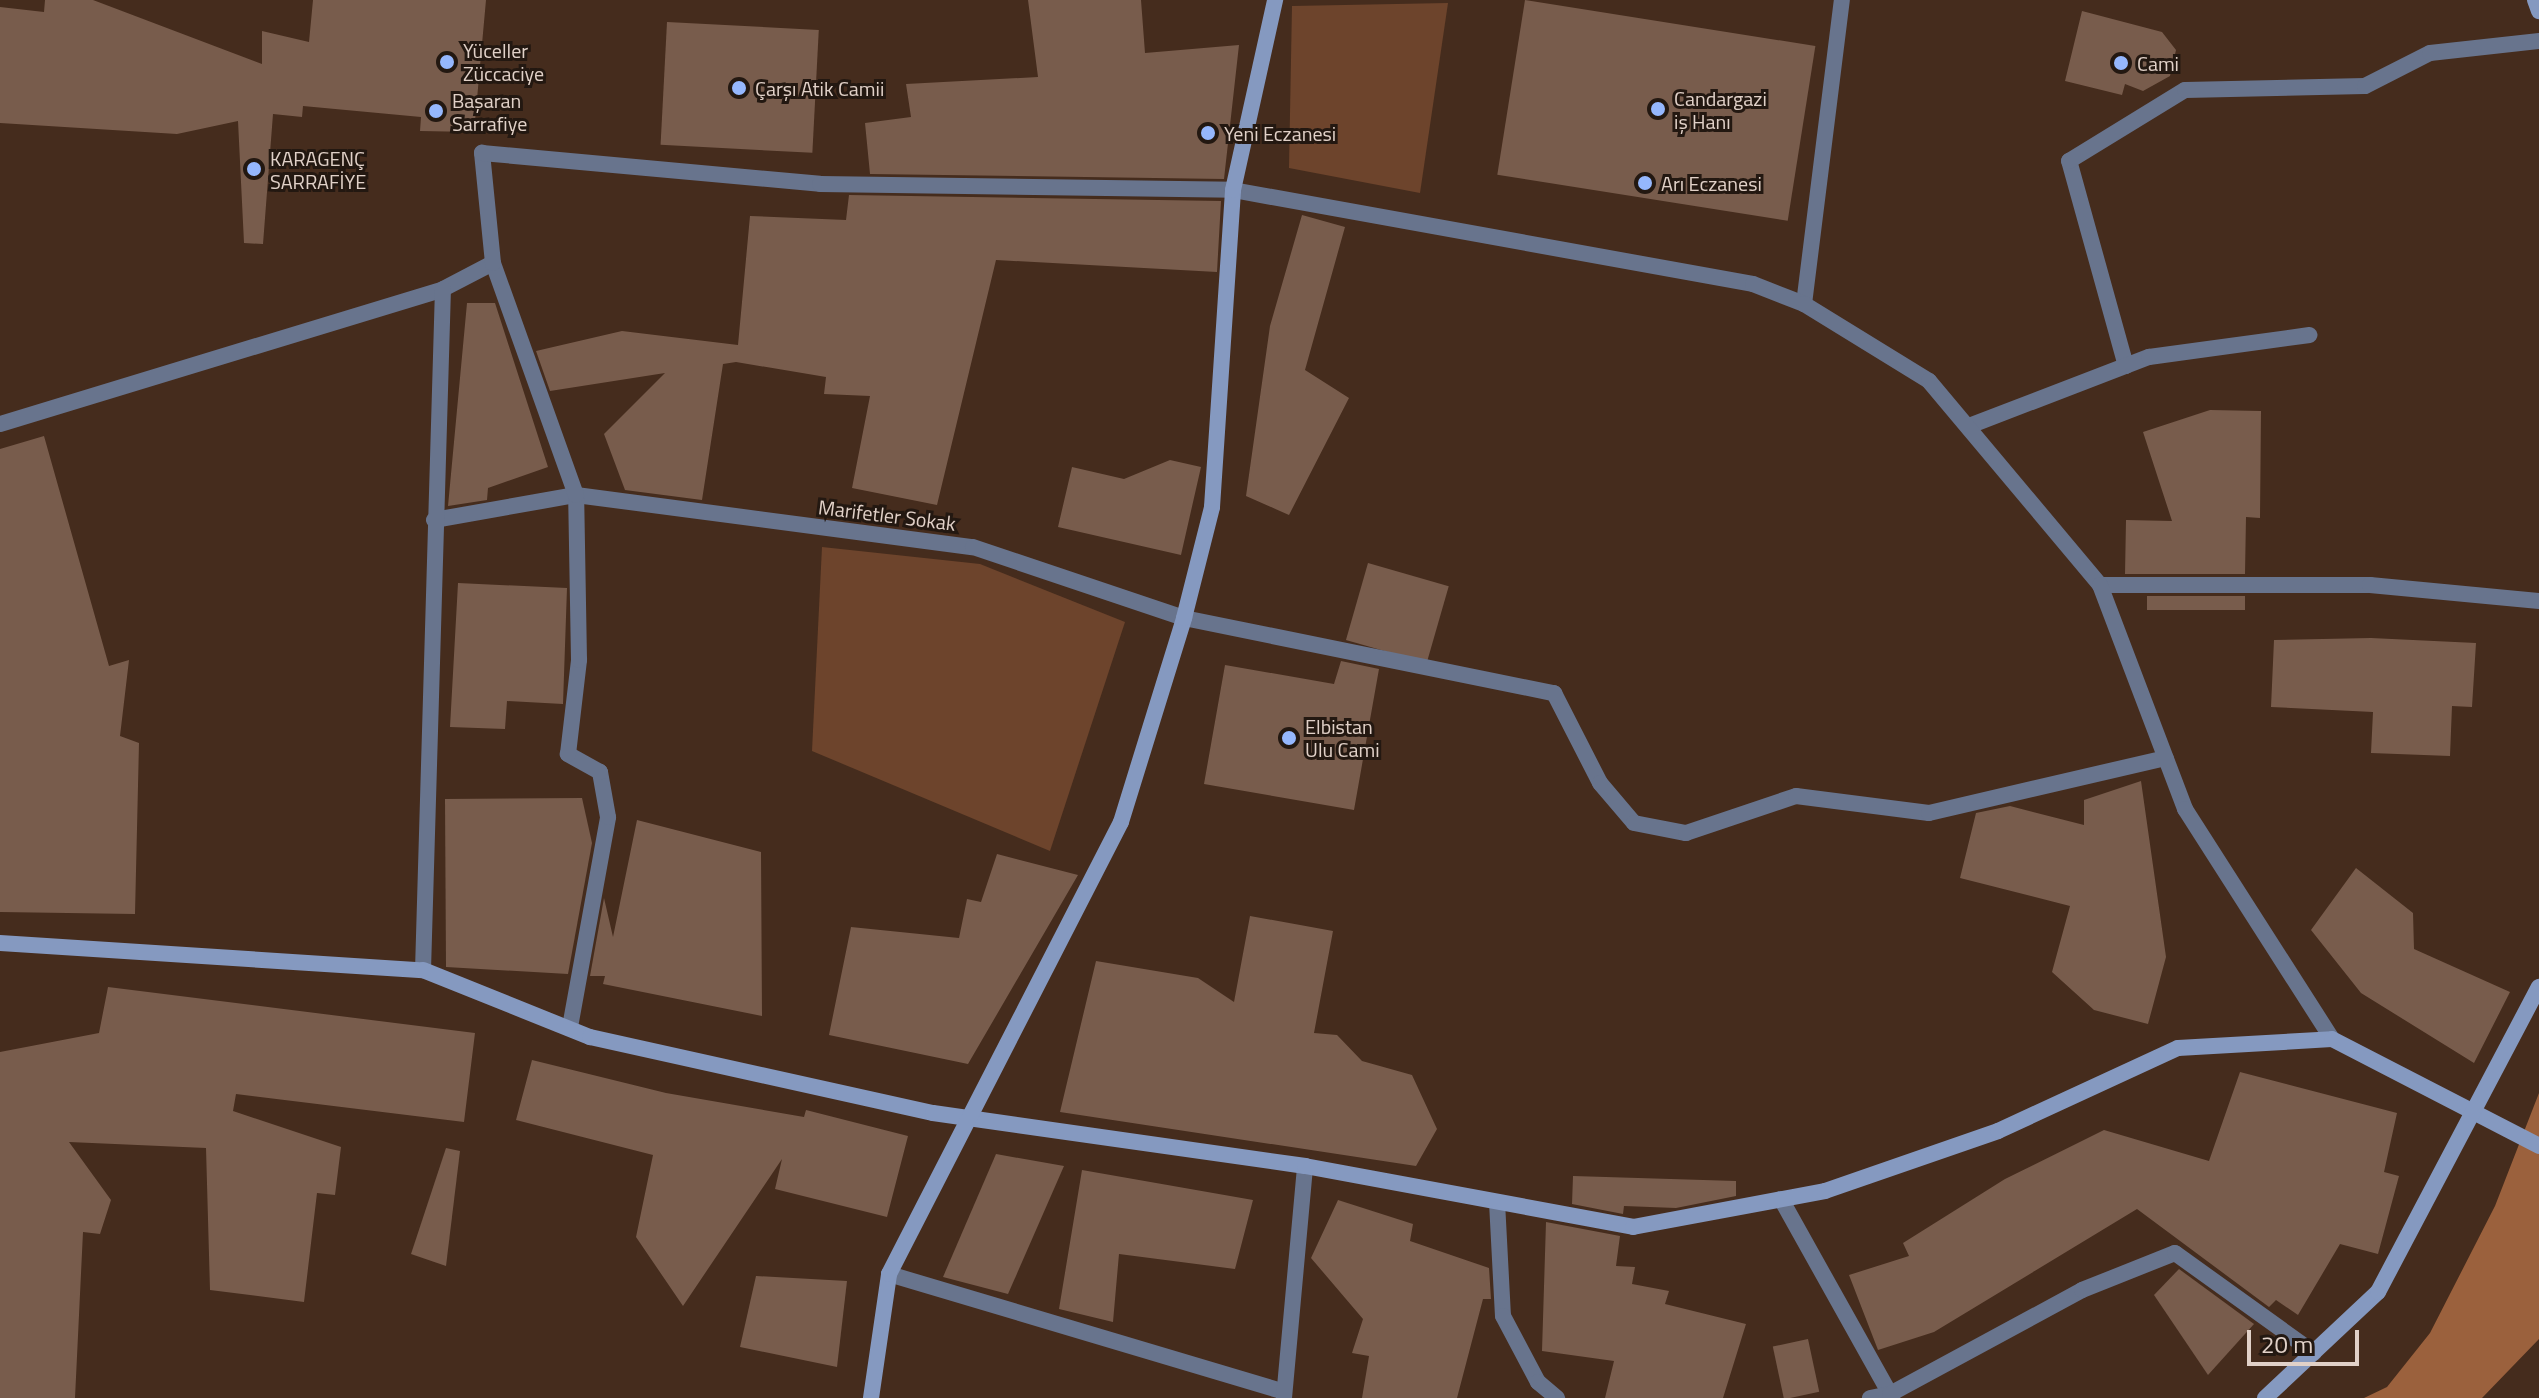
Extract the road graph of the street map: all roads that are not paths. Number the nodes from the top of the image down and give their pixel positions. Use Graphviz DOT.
graph roads {
  1 [pos="1275,0"];
  2 [pos="1842,0"];
  3 [pos="2535,0"];
  4 [pos="2539,11"];
  5 [pos="2539,41"];
  6 [pos="1233,190"];
  7 [pos="493,263"];
  8 [pos="443,289"];
  9 [pos="1804,304"];
  10 [pos="2310,335"];
  11 [pos="2126,366"];
  12 [pos="0,424"];
  13 [pos="1969,426"];
  14 [pos="576,495"];
  15 [pos="434,520"];
  16 [pos="2100,585"];
  17 [pos="2539,601"];
  18 [pos="1184,618"];
  19 [pos="2166,758"];
  20 [pos="0,943"];
  21 [pos="423,970"];
  22 [pos="2539,987"];
  23 [pos="570,1027"];
  24 [pos="2332,1039"];
  25 [pos="2471,1108"];
  26 [pos="963,1119"];
  27 [pos="2539,1146"];
  28 [pos="1305,1166"];
  29 [pos="1781,1199"];
  30 [pos="1497,1202"];
  31 [pos="889,1274"];
  32 [pos="2314,1353"];
  33 [pos="1284,1395"];
  34 [pos="1891,1396"];
  35 [pos="871,1398"];
  36 [pos="1557,1398"];
  37 [pos="1870,1398"];
  38 [pos="2265,1398"];
  1 -- 6 [label="street"];
  2 -- 9 [label="street"];
  3 -- 4 [label="street"];
  5 -- 11 [label="street"];
  6 -- 7 [label="street"];
  6 -- 9 [label="street"];
  6 -- 18 [label="street"];
  7 -- 8 [label="street"];
  7 -- 14 [label="street"];
  8 -- 12 [label="street"];
  8 -- 15 [label="street"];
  9 -- 13 [label="street"];
  10 -- 11 [label="street"];
  11 -- 13 [label="street"];
  13 -- 16 [label="street"];
  14 -- 15 [label="street, Marifetler Sokak"];
  14 -- 18 [label="street, Marifetler Sokak"];
  14 -- 23 [label="street"];
  15 -- 21 [label="street"];
  16 -- 17 [label="street"];
  16 -- 19 [label="street"];
  18 -- 19 [label="street, Marifetler Sokak"];
  18 -- 26 [label="street"];
  19 -- 24 [label="street"];
  20 -- 21 [label="street"];
  21 -- 23 [label="street"];
  22 -- 25 [label="street"];
  23 -- 26 [label="street"];
  24 -- 25 [label="street"];
  24 -- 29 [label="street"];
  25 -- 27 [label="street"];
  25 -- 32 [label="street"];
  26 -- 28 [label="street"];
  26 -- 31 [label="street"];
  28 -- 30 [label="street"];
  28 -- 33 [label="street"];
  29 -- 30 [label="street"];
  29 -- 34 [label="street"];
  30 -- 36 [label="street"];
  31 -- 33 [label="street"];
  31 -- 35 [label="street"];
  32 -- 34 [label="street"];
  32 -- 38 [label="street"];
  34 -- 37 [label="street"];
}
